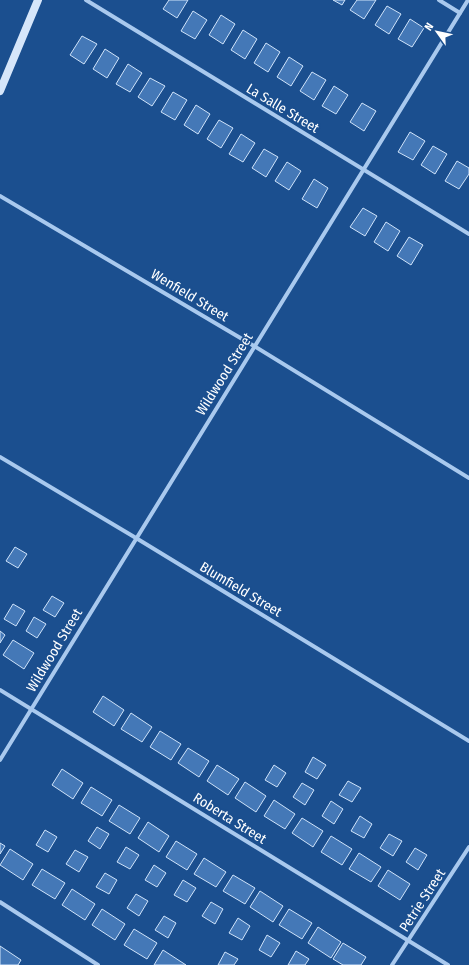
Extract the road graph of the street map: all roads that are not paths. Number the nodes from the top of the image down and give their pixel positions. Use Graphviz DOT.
graph roads {
  1 [pos="38,0"];
  2 [pos="86,0"];
  3 [pos="439,0"];
  4 [pos="468,0"];
  5 [pos="460,13"];
  6 [pos="0,91"];
  7 [pos="363,169"];
  8 [pos="0,196"];
  9 [pos="469,234"];
  10 [pos="254,346"];
  11 [pos="0,457"];
  12 [pos="469,478"];
  13 [pos="136,538"];
  14 [pos="0,690"];
  15 [pos="32,709"];
  16 [pos="469,741"];
  17 [pos="0,760"];
  18 [pos="469,847"];
  19 [pos="0,902"];
  20 [pos="408,941"];
  21 [pos="98,965"];
  22 [pos="392,965"];
  23 [pos="448,965"];
  1 -- 6 [label="main road"];
  2 -- 7 [label="street, La Salle Street"];
  3 -- 5 [label="street"];
  4 -- 5 [label="street, Wildwood Street"];
  5 -- 7 [label="street, Wildwood Street"];
  7 -- 9 [label="street, La Salle Street"];
  7 -- 10 [label="street, Wildwood Street"];
  8 -- 10 [label="street, Wenfield Street"];
  10 -- 12 [label="street, Wenfield Street"];
  10 -- 13 [label="street, Wildwood Street"];
  11 -- 13 [label="street, Blumfield Street"];
  13 -- 15 [label="street, Wildwood Street"];
  13 -- 16 [label="street, Blumfield Street"];
  14 -- 15 [label="street, Roberta Street"];
  15 -- 17 [label="street, Wildwood Street"];
  15 -- 20 [label="street, Roberta Street"];
  18 -- 20 [label="street, Petrie Street"];
  19 -- 21 [label="street"];
  20 -- 22 [label="street, Petrie Street"];
  20 -- 23 [label="street, Roberta Street"];
}
